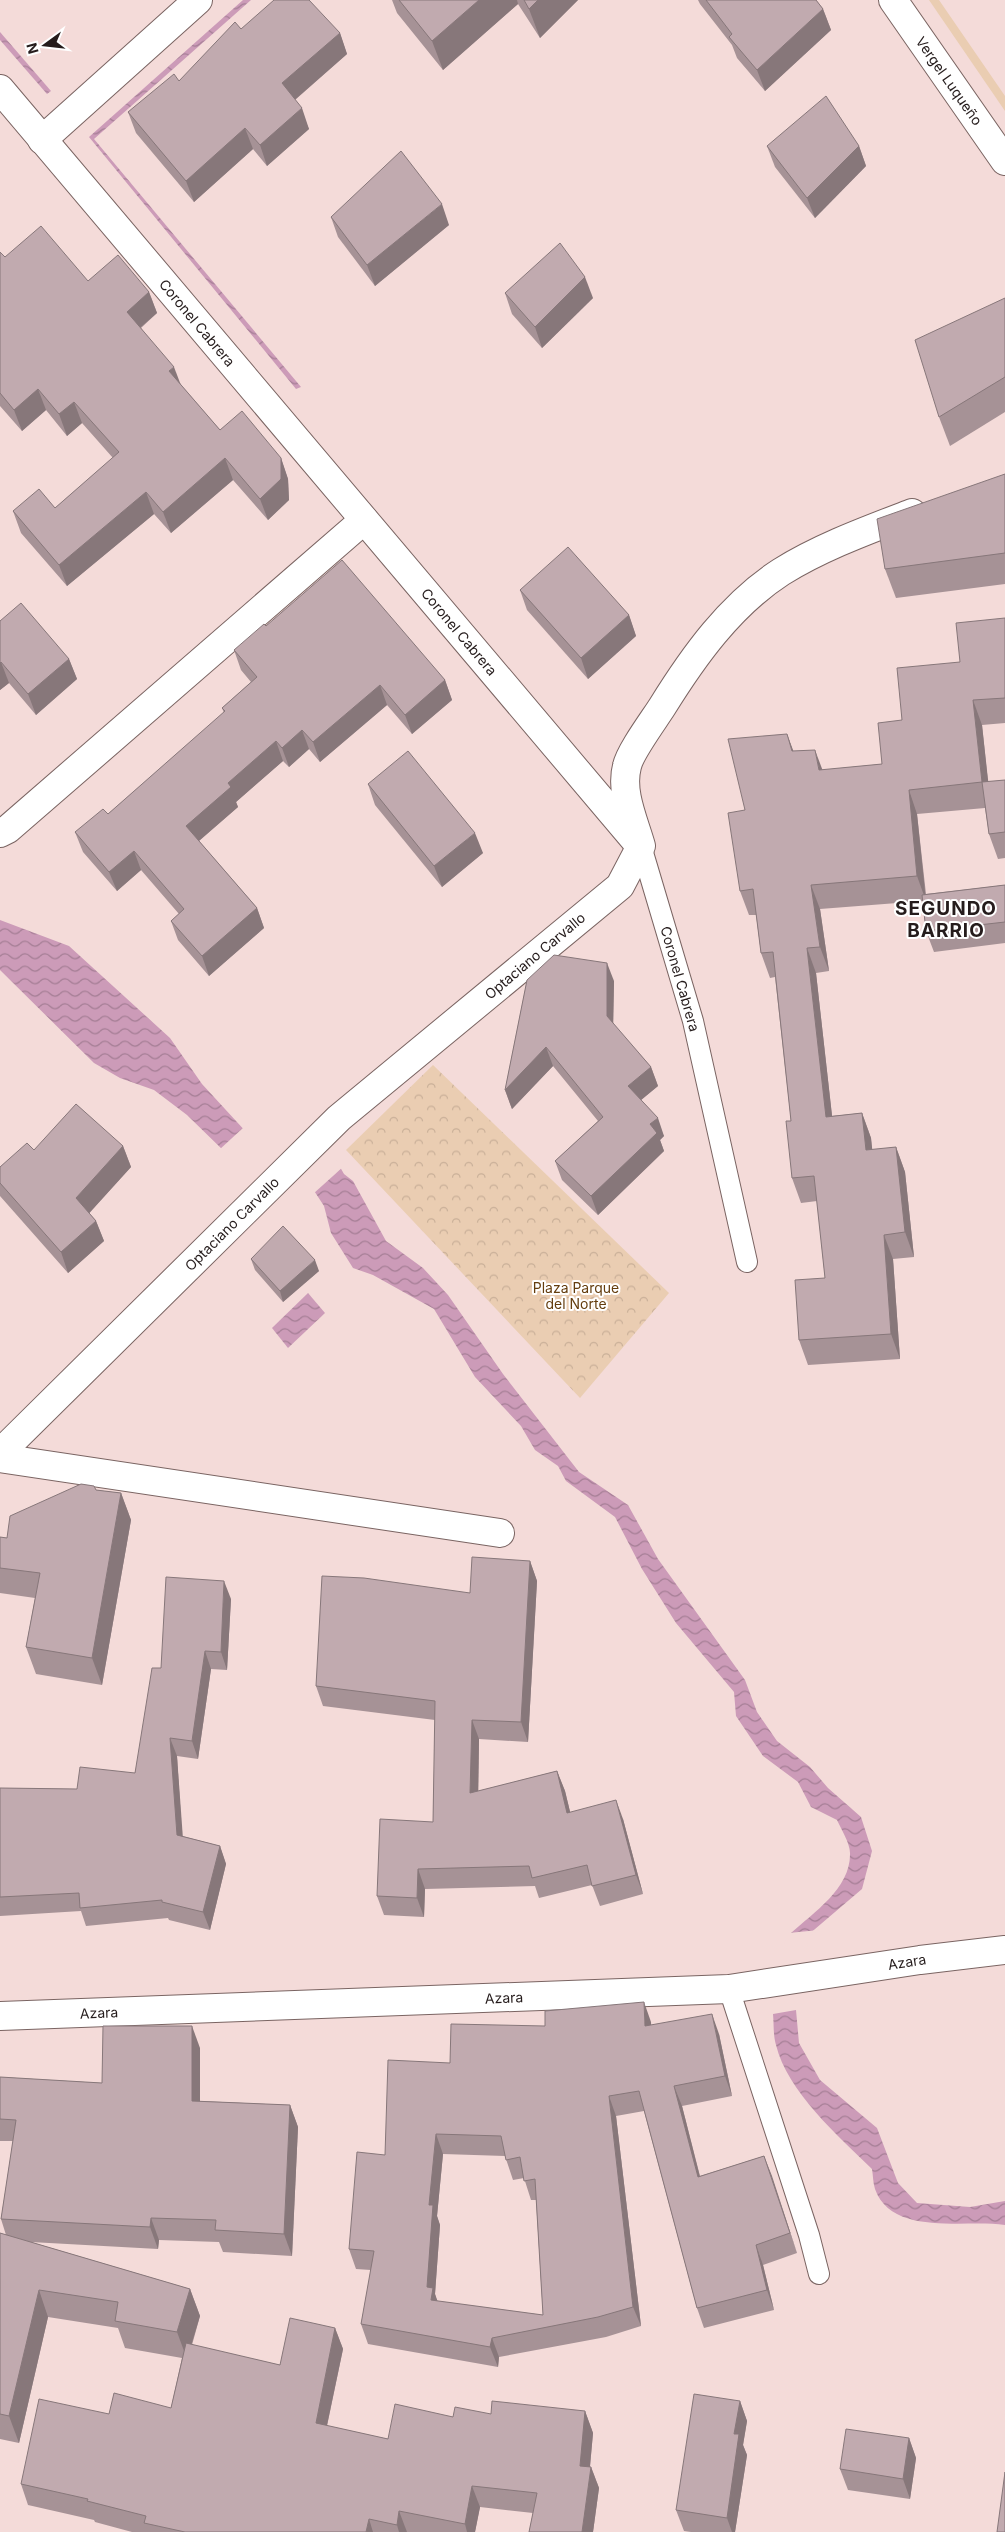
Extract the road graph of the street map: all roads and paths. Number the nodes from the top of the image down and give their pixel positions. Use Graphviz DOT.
graph roads {
  1 [pos="198,0"];
  2 [pos="893,0"];
  3 [pos="0,89"];
  4 [pos="42,140"];
  5 [pos="1005,162"];
  6 [pos="939,503"];
  7 [pos="364,520"];
  8 [pos="0,833"];
  9 [pos="641,846"];
  10 [pos="747,1262"];
  11 [pos="0,1453"];
  12 [pos="0,1458"];
  13 [pos="500,1533"];
  14 [pos="1005,1950"];
  15 [pos="729,1989"];
  16 [pos="0,2016"];
  17 [pos="819,2274"];
  1 -- 4 [label="street"];
  2 -- 5 [label="street, Vergel Luqueño"];
  3 -- 4 [label="street, Coronel Cabrera"];
  4 -- 7 [label="street, Coronel Cabrera"];
  6 -- 9 [label="street"];
  7 -- 8 [label="street"];
  7 -- 9 [label="street, Coronel Cabrera"];
  9 -- 10 [label="lane, Coronel Cabrera"];
  9 -- 11 [label="street, Optaciano Carvallo"];
  12 -- 13 [label="street"];
  14 -- 15 [label="street, Azara"];
  15 -- 16 [label="street, Azara"];
  15 -- 17 [label="lane"];
}
